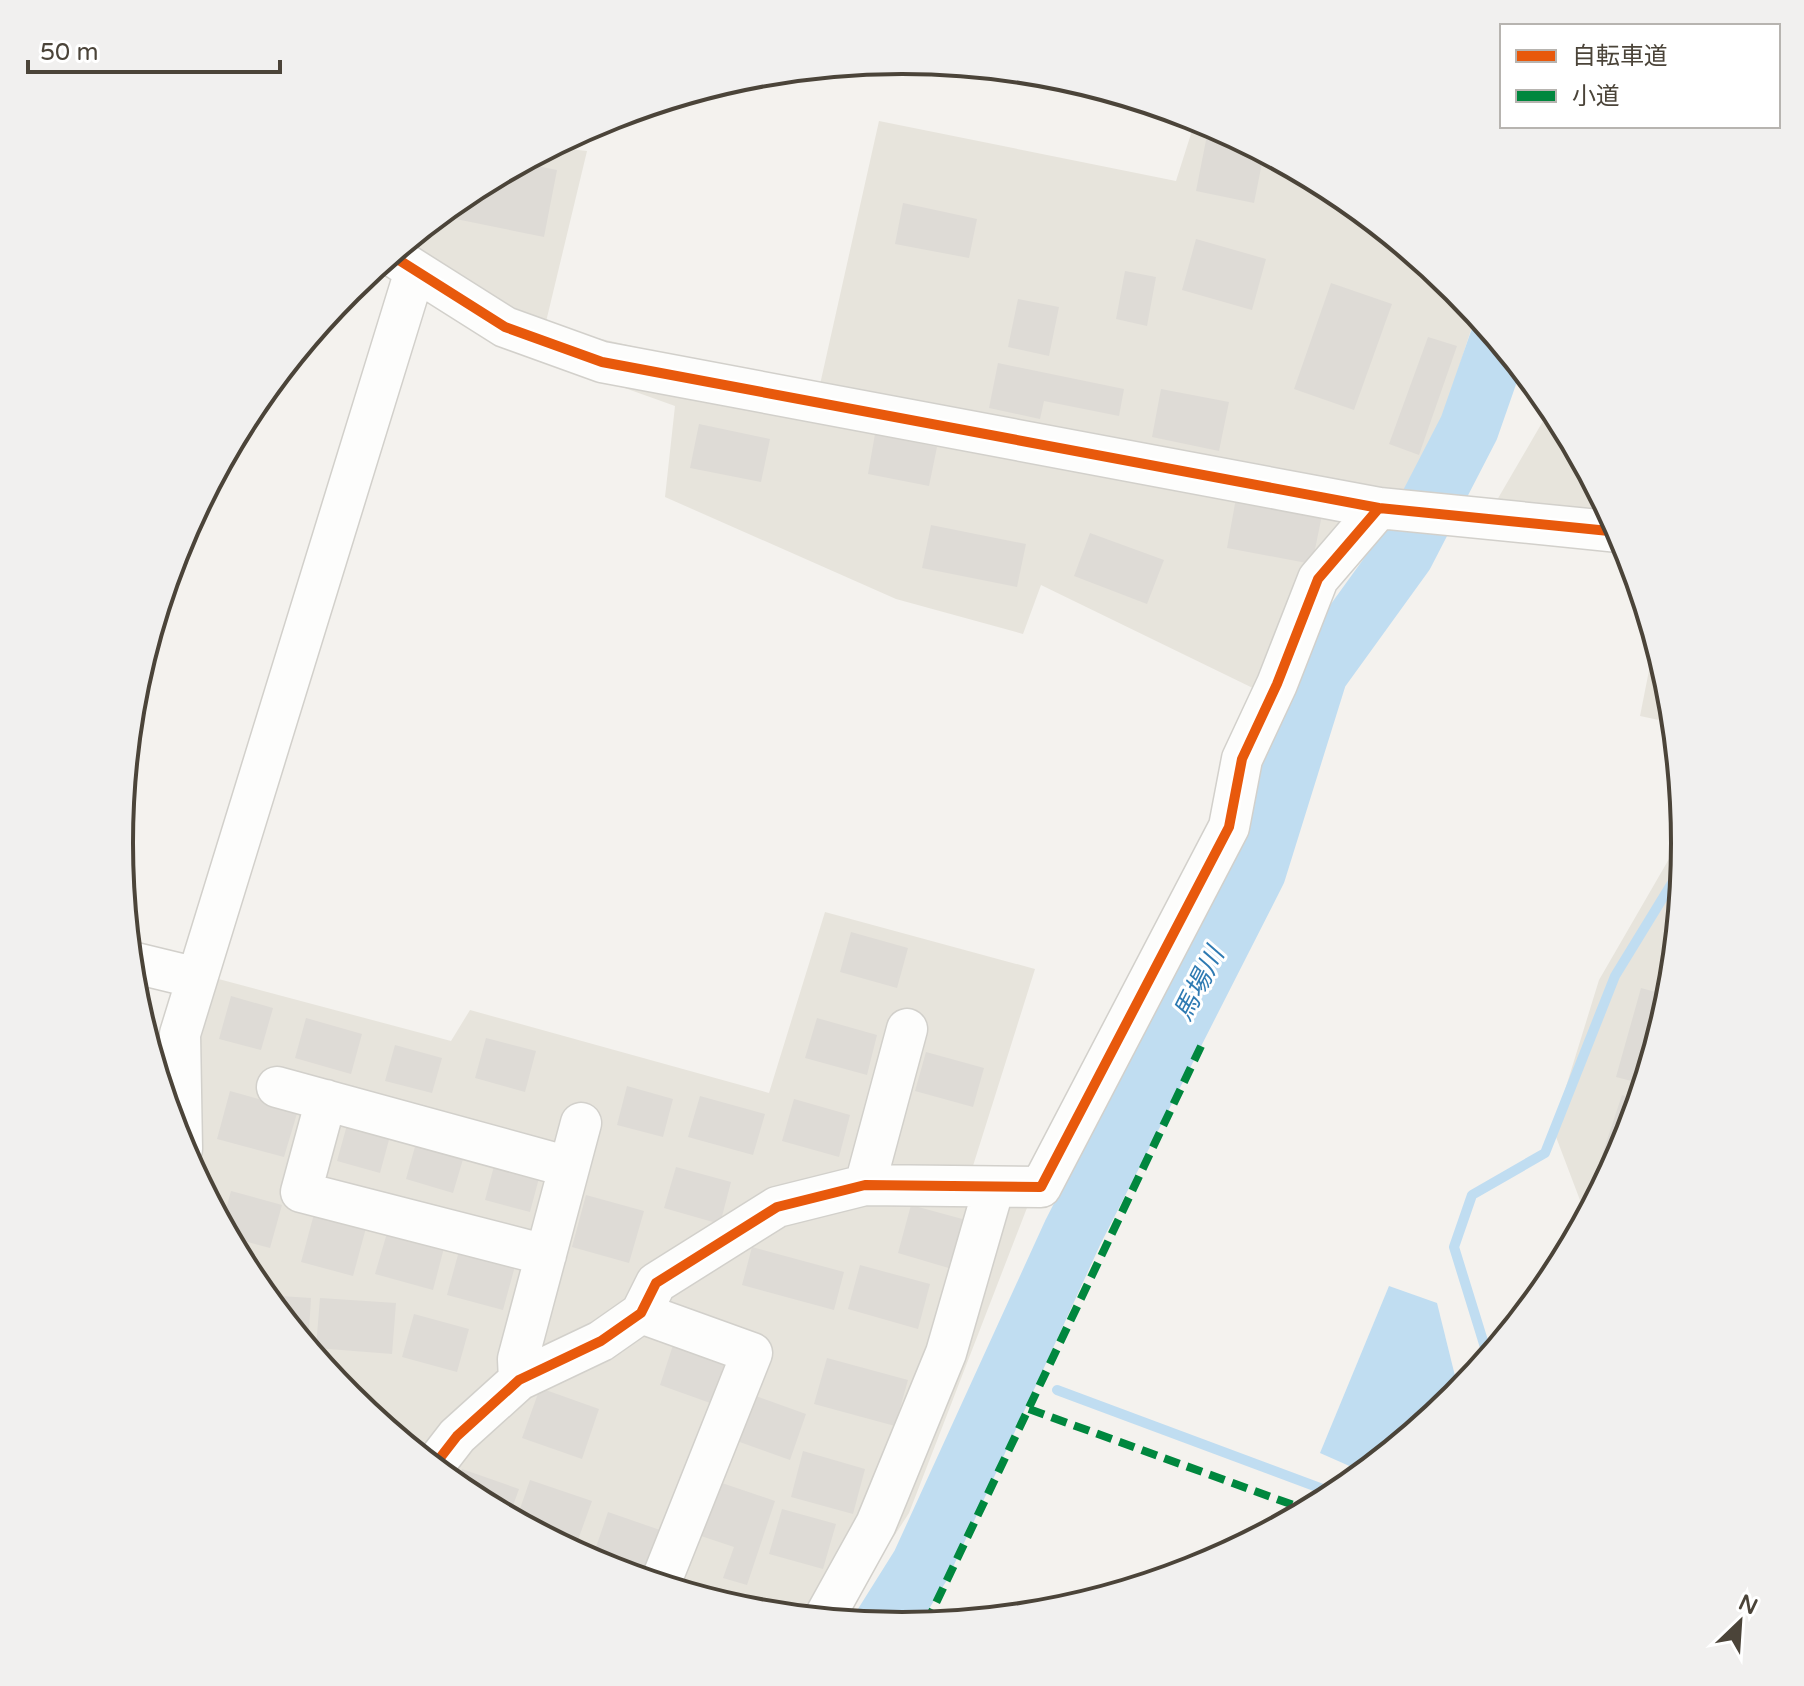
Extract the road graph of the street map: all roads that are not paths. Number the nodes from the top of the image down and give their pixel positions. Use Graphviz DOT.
graph roads {
  1 [pos="403,263"];
  2 [pos="1379,508"];
  3 [pos="1604,530"];
  4 [pos="144,965"];
  5 [pos="197,978"];
  6 [pos="907,1029"];
  7 [pos="277,1087"];
  8 [pos="326,1100"];
  9 [pos="181,1109"];
  10 [pos="581,1123"];
  11 [pos="569,1167"];
  12 [pos="865,1185"];
  13 [pos="994,1187"];
  14 [pos="546,1255"];
  15 [pos="641,1313"];
  16 [pos="519,1380"];
  17 [pos="440,1457"];
  18 [pos="664,1574"];
  19 [pos="830,1608"];
  1 -- 2 [label="street"];
  1 -- 5 [label="street"];
  2 -- 3 [label="street"];
  2 -- 13 [label="street"];
  4 -- 5 [label="street"];
  5 -- 9 [label="street"];
  6 -- 12 [label="street"];
  7 -- 8 [label="street"];
  8 -- 11 [label="street"];
  8 -- 14 [label="street"];
  10 -- 11 [label="street"];
  11 -- 14 [label="street"];
  12 -- 13 [label="street"];
  12 -- 15 [label="street"];
  13 -- 19 [label="street"];
  14 -- 16 [label="street"];
  15 -- 16 [label="street"];
  15 -- 18 [label="street"];
  16 -- 17 [label="street"];
}
